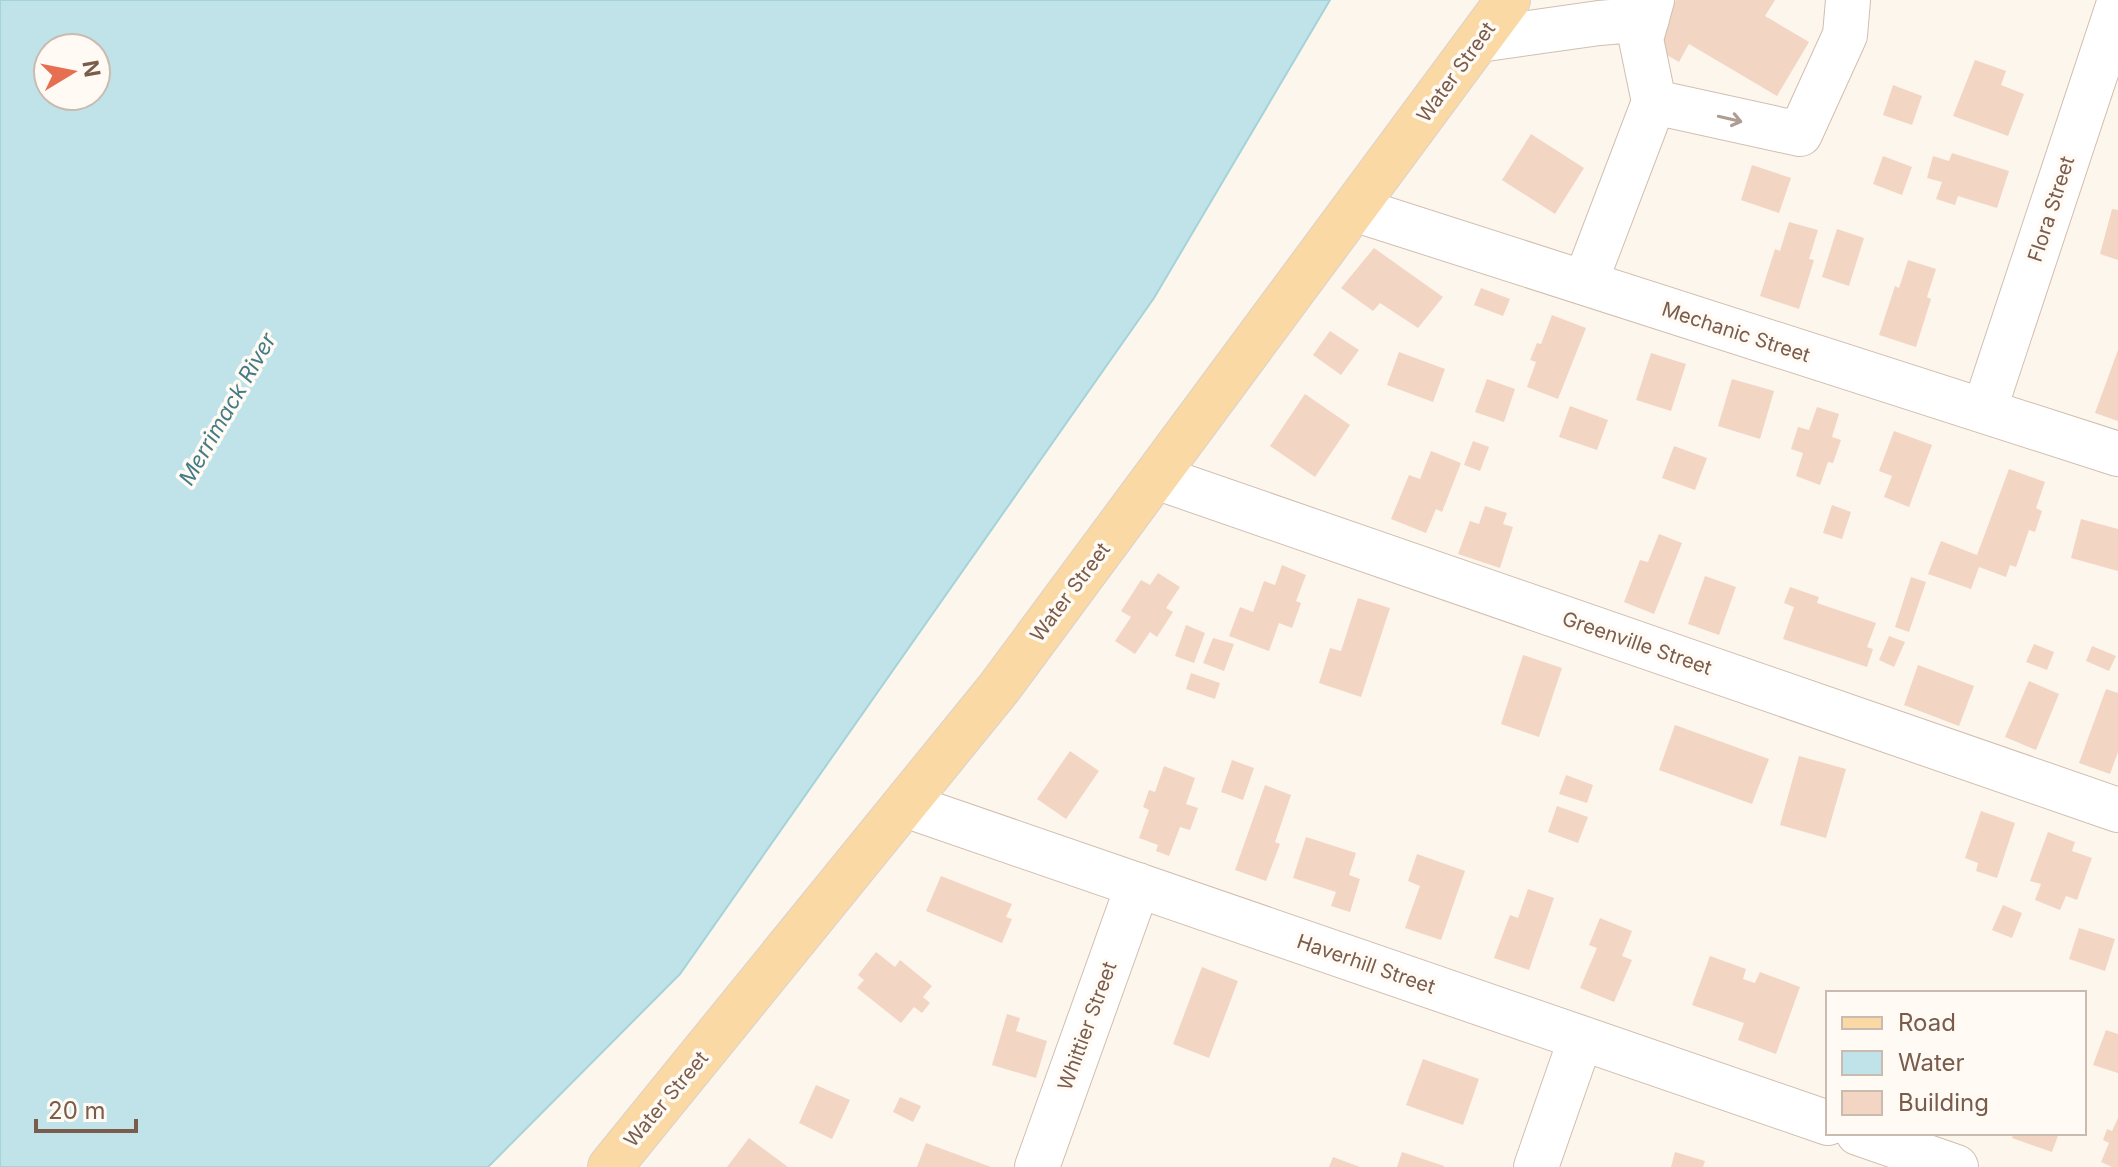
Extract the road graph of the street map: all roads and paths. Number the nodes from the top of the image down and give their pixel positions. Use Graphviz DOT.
graph roads {
  1 [pos="1508,0"];
  2 [pos="1848,0"];
  3 [pos="2118,6"];
  4 [pos="1650,10"];
  5 [pos="1479,40"];
  6 [pos="1654,102"];
  7 [pos="1354,209"];
  8 [pos="1585,283"];
  9 [pos="1984,411"];
  10 [pos="2118,454"];
  11 [pos="1156,477"];
  12 [pos="905,805"];
  13 [pos="2118,810"];
  14 [pos="1138,885"];
  15 [pos="1581,1038"];
  16 [pos="1826,1122"];
  17 [pos="1864,1135"];
  18 [pos="610,1167"];
  19 [pos="1037,1167"];
  20 [pos="1536,1167"];
  21 [pos="1956,1167"];
  1 -- 5 [label="main road, Water Street"];
  6 -- 2 [label="street, one-way"];
  3 -- 9 [label="street, Flora Street"];
  4 -- 5 [label="street"];
  4 -- 6 [label="street"];
  5 -- 7 [label="main road, Water Street"];
  6 -- 8 [label="street"];
  7 -- 8 [label="street, Mechanic Street"];
  7 -- 11 [label="main road, Water Street"];
  8 -- 9 [label="street, Mechanic Street"];
  9 -- 10 [label="street, Mechanic Street"];
  11 -- 12 [label="main road, Water Street"];
  11 -- 13 [label="street, Greenville Street"];
  12 -- 14 [label="street, Haverhill Street"];
  12 -- 18 [label="main road, Water Street"];
  14 -- 15 [label="street, Haverhill Street"];
  14 -- 19 [label="street, Whittier Street"];
  15 -- 16 [label="street, Haverhill Street"];
  15 -- 20 [label="street"];
  17 -- 21 [label="street"];
}
